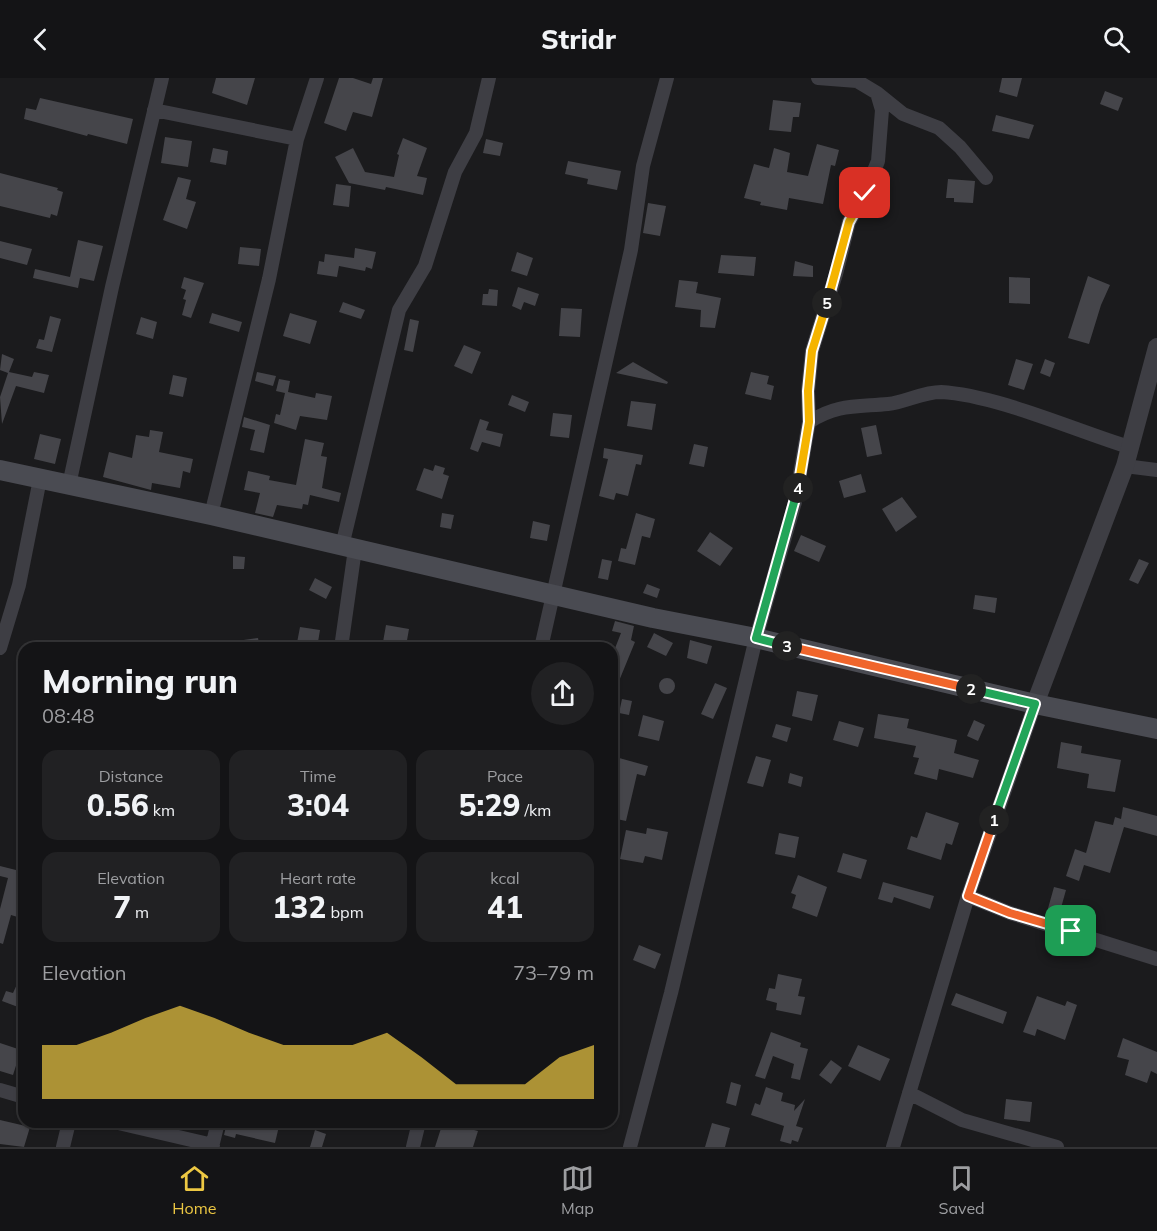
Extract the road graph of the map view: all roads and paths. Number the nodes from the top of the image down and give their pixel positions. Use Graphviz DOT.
graph roads {
  1 [pos="162,78"];
  2 [pos="317,78"];
  3 [pos="489,78"];
  4 [pos="667,78"];
  5 [pos="818,78"];
  6 [pos="857,79"];
  7 [pos="877,93"];
  8 [pos="154,110"];
  9 [pos="297,139"];
  10 [pos="986,178"];
  11 [pos="1157,348"];
  12 [pos="809,422"];
  13 [pos="1129,447"];
  14 [pos="1125,466"];
  15 [pos="0,470"];
  16 [pos="1157,470"];
  17 [pos="39,479"];
  18 [pos="69,485"];
  19 [pos="211,515"];
  20 [pos="348,548"];
  21 [pos="555,596"];
  22 [pos="756,638"];
  23 [pos="340,642"];
  24 [pos="543,642"];
  25 [pos="0,648"];
  26 [pos="1035,704"];
  27 [pos="1157,729"];
  28 [pos="968,896"];
  29 [pos="1157,959"];
  30 [pos="0,1090"];
  31 [pos="909,1093"];
  32 [pos="18,1095"];
  33 [pos="68,1128"];
  34 [pos="139,1128"];
  35 [pos="217,1128"];
  36 [pos="418,1128"];
  37 [pos="213,1146"];
  38 [pos="63,1147"];
  39 [pos="413,1147"];
  40 [pos="630,1147"];
  41 [pos="893,1147"];
  42 [pos="1057,1147"];
  1 -- 8 [label="street"];
  2 -- 9 [label="street"];
  3 -- 20 [label="street"];
  4 -- 21 [label="street"];
  5 -- 6 [label="street"];
  6 -- 7 [label="street"];
  7 -- 10 [label="street"];
  7 -- 12 [label="street"];
  8 -- 9 [label="street"];
  8 -- 18 [label="street"];
  9 -- 19 [label="street"];
  11 -- 13 [label="street"];
  12 -- 13 [label="street"];
  12 -- 22 [label="street"];
  13 -- 14 [label="street"];
  14 -- 16 [label="street"];
  14 -- 26 [label="street"];
  15 -- 17 [label="main road"];
  17 -- 18 [label="main road"];
  17 -- 25 [label="street"];
  18 -- 19 [label="main road"];
  19 -- 20 [label="main road"];
  20 -- 21 [label="main road"];
  20 -- 23 [label="street"];
  21 -- 22 [label="main road"];
  21 -- 24 [label="street"];
  22 -- 26 [label="main road"];
  22 -- 40 [label="street"];
  26 -- 27 [label="main road"];
  26 -- 28 [label="street"];
  28 -- 29 [label="street"];
  28 -- 31 [label="street"];
  30 -- 32 [label="street"];
  31 -- 41 [label="street"];
  31 -- 42 [label="street"];
  33 -- 38 [label="street"];
  34 -- 37 [label="street"];
  35 -- 37 [label="street"];
  36 -- 39 [label="street"];
}
